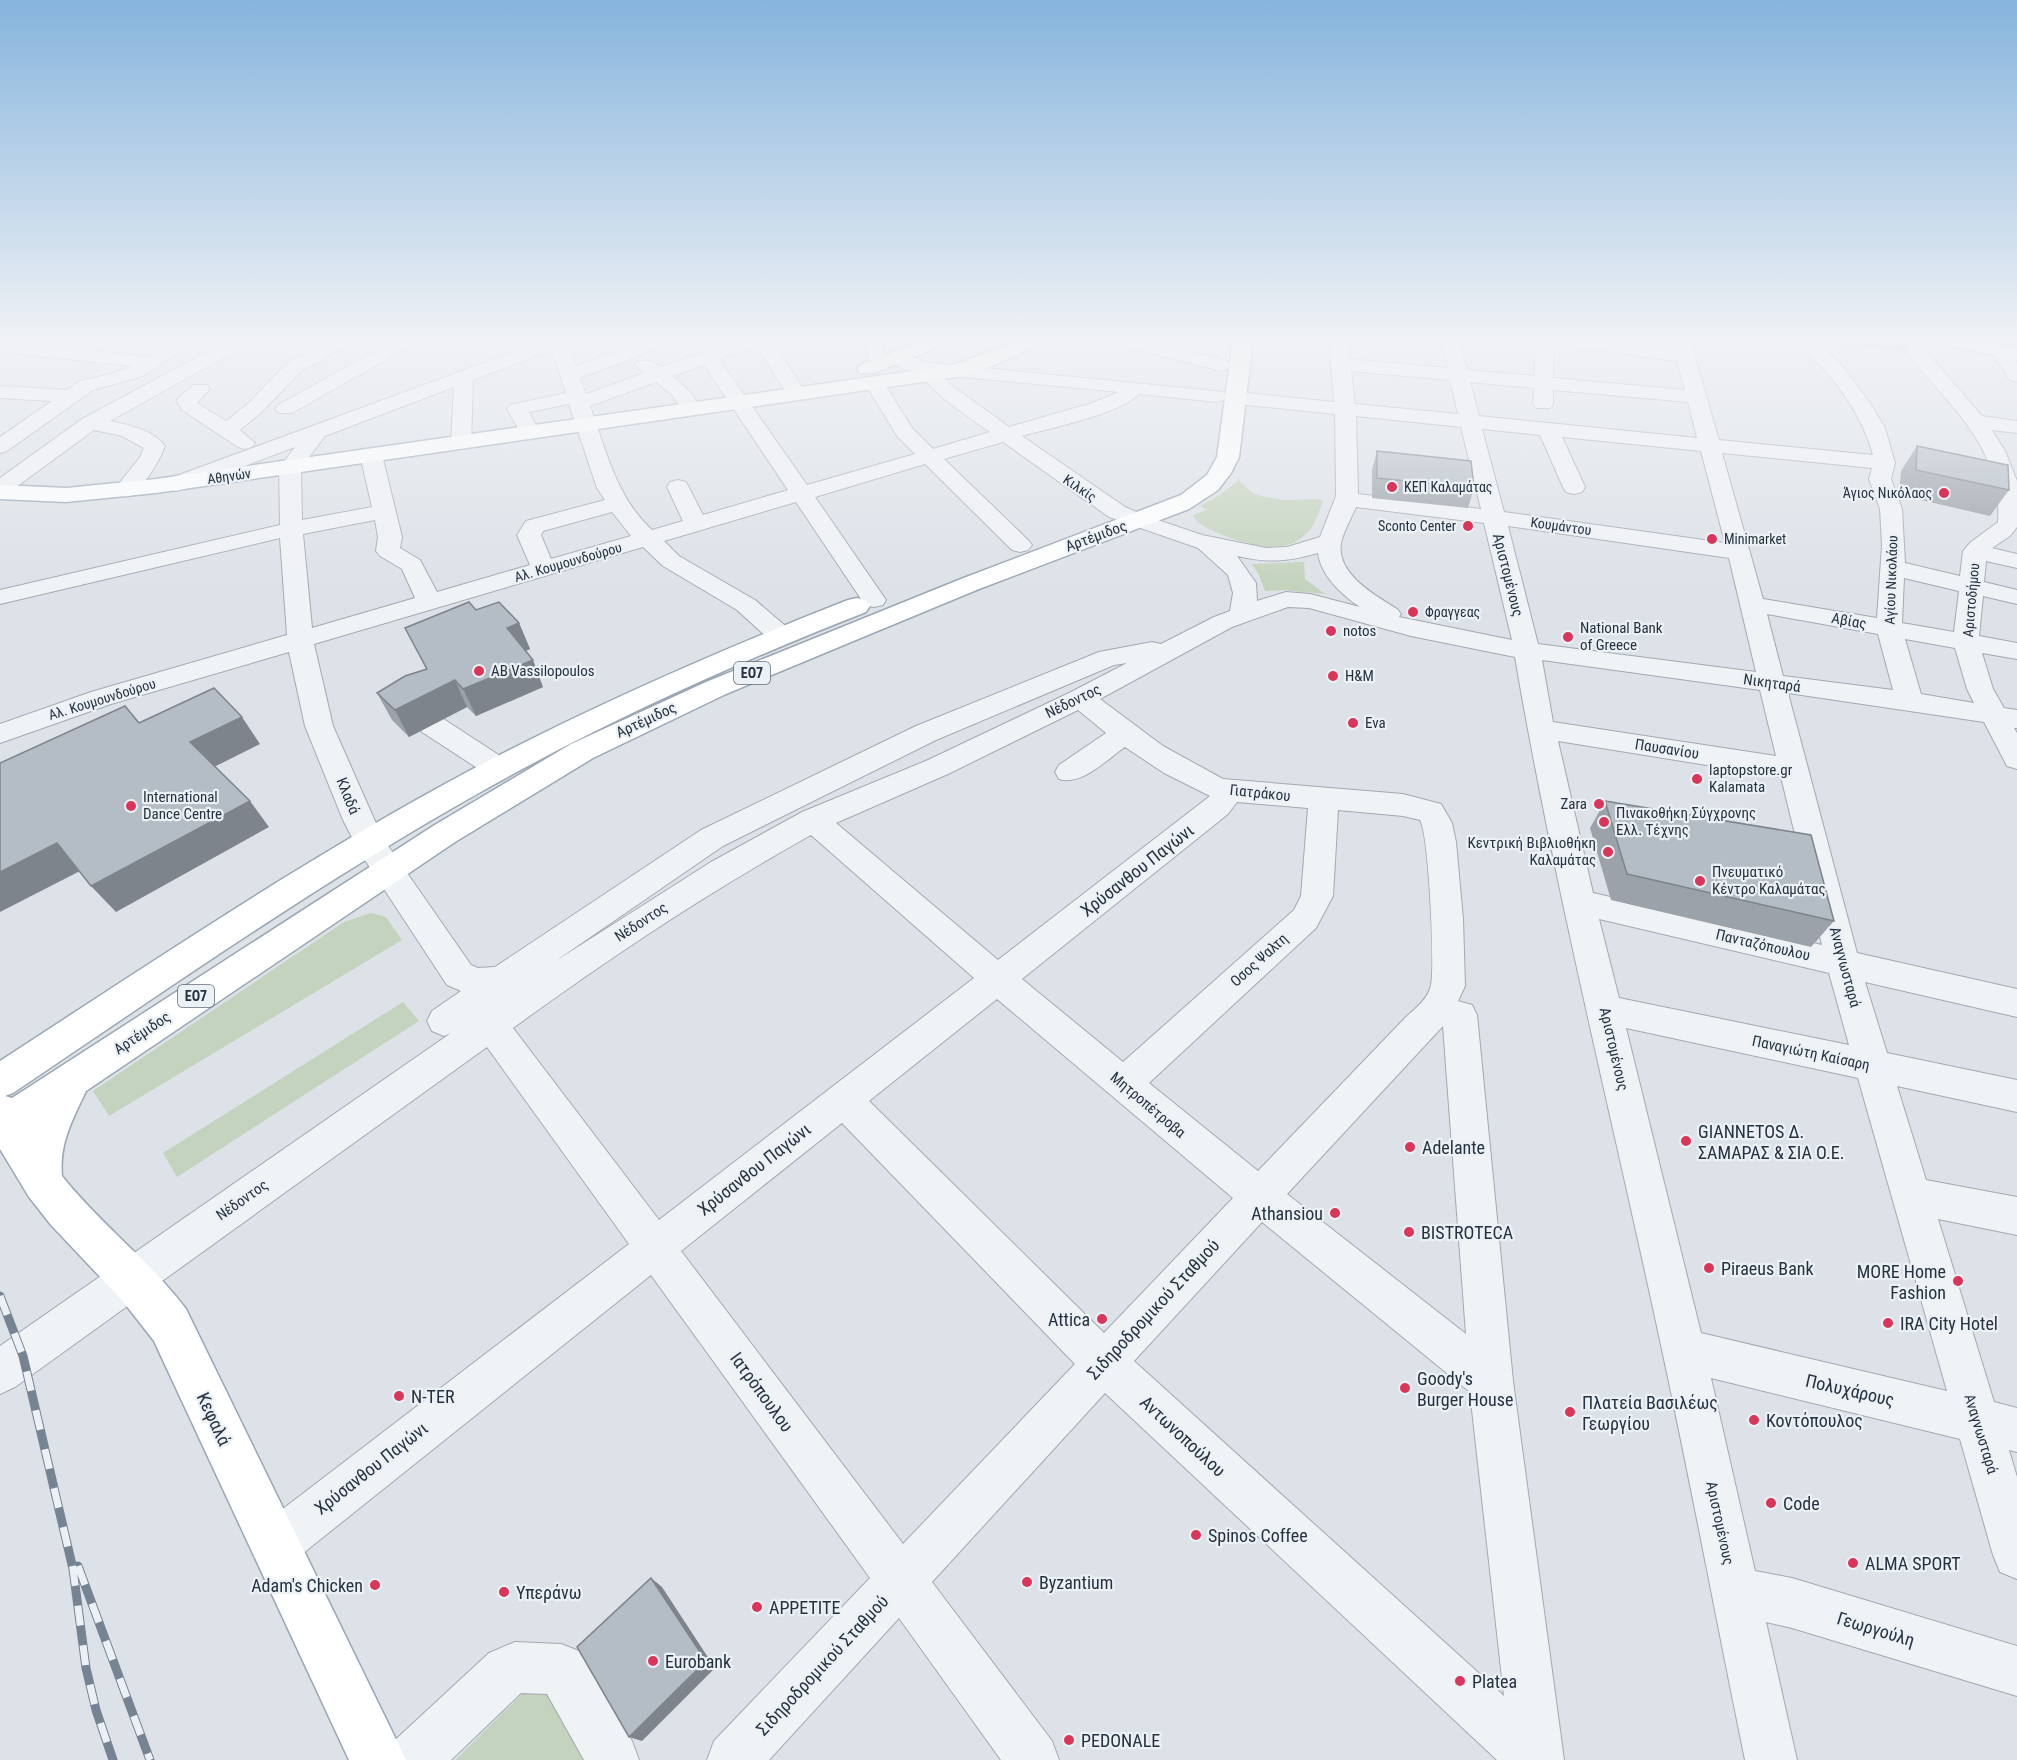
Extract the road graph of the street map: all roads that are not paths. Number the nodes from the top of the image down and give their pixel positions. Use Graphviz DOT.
graph roads {
  1 [pos="34,422"];
  2 [pos="215,422"];
  3 [pos="238,422"];
  4 [pos="320,422"];
  5 [pos="345,422"];
  6 [pos="462,422"];
  7 [pos="524,422"];
  8 [pos="587,422"];
  9 [pos="608,422"];
  10 [pos="752,422"];
  11 [pos="898,422"];
  12 [pos="990,422"];
  13 [pos="1045,422"];
  14 [pos="1227,422"];
  15 [pos="1345,422"];
  16 [pos="1471,422"];
  17 [pos="1481,422"];
  18 [pos="1545,422"];
  19 [pos="1702,422"];
  20 [pos="1872,422"];
  21 [pos="1979,422"];
  22 [pos="1980,422"];
  23 [pos="89,423"];
  24 [pos="588,425"];
  25 [pos="2017,427"];
  26 [pos="327,429"];
  27 [pos="1545,429"];
  28 [pos="228,430"];
  29 [pos="530,433"];
  30 [pos="1006,434"];
  31 [pos="461,443"];
  32 [pos="1709,445"];
  33 [pos="0,447"];
  34 [pos="2008,449"];
  35 [pos="257,454"];
  36 [pos="371,455"];
  37 [pos="927,457"];
  38 [pos="1347,462"];
  39 [pos="1884,463"];
  40 [pos="1370,465"];
  41 [pos="290,468"];
  42 [pos="1462,475"];
  43 [pos="1485,478"];
  44 [pos="176,483"];
  45 [pos="678,487"];
  46 [pos="1574,487"];
  47 [pos="125,490"];
  48 [pos="3,492"];
  49 [pos="801,493"];
  50 [pos="1347,499"];
  51 [pos="2016,503"];
  52 [pos="617,504"];
  53 [pos="385,511"];
  54 [pos="1128,516"];
  55 [pos="1494,517"];
  56 [pos="696,524"];
  57 [pos="291,529"];
  58 [pos="645,539"];
  59 [pos="1197,541"];
  60 [pos="1329,542"];
  61 [pos="1020,545"];
  62 [pos="1975,551"];
  63 [pos="1739,552"];
  64 [pos="2017,561"];
  65 [pos="1894,568"];
  66 [pos="544,569"];
  67 [pos="1971,585"];
  68 [pos="0,597"];
  69 [pos="2017,597"];
  70 [pos="874,600"];
  71 [pos="430,603"];
  72 [pos="1752,604"];
  73 [pos="1241,615"];
  74 [pos="1411,628"];
  75 [pos="1889,628"];
  76 [pos="780,635"];
  77 [pos="300,641"];
  78 [pos="1966,641"];
  79 [pos="1177,646"];
  80 [pos="1527,651"];
  81 [pos="2017,651"];
  82 [pos="1772,683"];
  83 [pos="1081,698"];
  84 [pos="1910,701"];
  85 [pos="2005,717"];
  86 [pos="432,725"];
  87 [pos="1541,729"];
  88 [pos="1125,733"];
  89 [pos="0,734"];
  90 [pos="2017,759"];
  91 [pos="498,768"];
  92 [pos="1793,769"];
  93 [pos="1069,772"];
  94 [pos="1230,790"];
  95 [pos="1323,799"];
  96 [pos="1430,812"];
  97 [pos="813,820"];
  98 [pos="379,857"];
  99 [pos="1579,902"];
  100 [pos="579,962"];
  101 [pos="1843,964"];
  102 [pos="997,979"];
  103 [pos="500,982"];
  104 [pos="2017,1003"];
  105 [pos="1604,1010"];
  106 [pos="1460,1015"];
  107 [pos="444,1021"];
  108 [pos="491,1025"];
  109 [pos="1872,1066"];
  110 [pos="0,1081"];
  111 [pos="1123,1084"];
  112 [pos="2017,1096"];
  113 [pos="843,1099"];
  114 [pos="19,1140"];
  115 [pos="1910,1195"];
  116 [pos="1258,1197"];
  117 [pos="2017,1216"];
  118 [pos="655,1246"];
  119 [pos="131,1279"];
  120 [pos="1684,1350"];
  121 [pos="1103,1362"];
  122 [pos="0,1372"];
  123 [pos="1491,1381"];
  124 [pos="1997,1425"];
  125 [pos="275,1545"];
  126 [pos="2017,1555"];
  127 [pos="901,1580"];
  128 [pos="1734,1590"];
  129 [pos="2017,1671"];
  130 [pos="378,1760"];
  131 [pos="413,1760"];
  132 [pos="613,1760"];
  133 [pos="733,1760"];
  134 [pos="1033,1760"];
  135 [pos="1537,1760"];
  136 [pos="1771,1760"];
  1 -- 33 [label="street"];
  2 -- 28 [label="street"];
  3 -- 28 [label="street"];
  4 -- 26 [label="street"];
  5 -- 26 [label="street"];
  6 -- 31 [label="street"];
  7 -- 29 [label="street"];
  8 -- 24 [label="street"];
  9 -- 24 [label="main road, Αθηνών"];
  10 -- 49 [label="street"];
  11 -- 37 [label="street"];
  12 -- 30 [label="street, Κιλκίς"];
  13 -- 30 [label="street, Αλ. Κουμουνδούρου"];
  14 -- 54 [label="main road, Αρτέμιδος / ΕΟ7"];
  15 -- 38 [label="street"];
  16 -- 43 [label="street, Αριστομένους"];
  17 -- 27 [label="street"];
  18 -- 27 [label="street"];
  19 -- 32 [label="street, Αναγνωσταρά"];
  20 -- 39 [label="street, Αγίου Νικολάου"];
  21 -- 34 [label="street, Αριστοδήμου"];
  22 -- 25 [label="street"];
  23 -- 47 [label="street"];
  23 -- 48 [label="street"];
  24 -- 29 [label="main road, Αθηνών"];
  24 -- 52 [label="street"];
  26 -- 35 [label="street"];
  26 -- 41 [label="street"];
  27 -- 32 [label="street"];
  27 -- 46 [label="street"];
  28 -- 35 [label="street"];
  29 -- 31 [label="main road, Αθηνών"];
  30 -- 37 [label="street, Αλ. Κουμουνδούρου"];
  30 -- 54 [label="street, Κιλκίς"];
  31 -- 36 [label="main road, Αθηνών"];
  32 -- 39 [label="street"];
  32 -- 63 [label="street, Αναγνωσταρά"];
  34 -- 51 [label="street, Αριστοδήμου"];
  35 -- 44 [label="street"];
  36 -- 41 [label="main road, Αθηνών"];
  36 -- 53 [label="street"];
  37 -- 49 [label="street, Αλ. Κουμουνδούρου"];
  37 -- 61 [label="street"];
  38 -- 40 [label="street"];
  38 -- 50 [label="street"];
  39 -- 65 [label="street, Αγίου Νικολάου"];
  41 -- 44 [label="main road, Αθηνών"];
  41 -- 57 [label="street, Κλαδά"];
  42 -- 43 [label="street"];
  43 -- 55 [label="street, Αριστομένους"];
  44 -- 47 [label="main road, Αθηνών"];
  45 -- 56 [label="street"];
  47 -- 48 [label="main road, Αθηνών"];
  49 -- 56 [label="street, Αλ. Κουμουνδούρου"];
  49 -- 70 [label="street"];
  50 -- 55 [label="street, Κουμάντου"];
  50 -- 60 [label="street"];
  51 -- 62 [label="street, Αριστοδήμου"];
  52 -- 58 [label="street"];
  52 -- 66 [label="street"];
  53 -- 57 [label="street"];
  53 -- 71 [label="street"];
  54 -- 59 [label="street, Κιλκίς"];
  54 -- 61 [label="main road, Αρτέμιδος / ΕΟ7"];
  54 -- 98 [label="main road, Αρτέμιδος / ΕΟ7"];
  55 -- 63 [label="street, Κουμάντου"];
  55 -- 80 [label="street, Αριστομένους"];
  56 -- 58 [label="street, Αλ. Κουμουνδούρου"];
  57 -- 68 [label="street"];
  57 -- 77 [label="street, Κλαδά"];
  58 -- 66 [label="street, Αλ. Κουμουνδούρου"];
  58 -- 76 [label="street"];
  59 -- 60 [label="street"];
  59 -- 73 [label="street"];
  60 -- 74 [label="street"];
  61 -- 70 [label="main road, Αρτέμιδος / ΕΟ7"];
  62 -- 64 [label="street"];
  62 -- 67 [label="street, Αριστοδήμου"];
  63 -- 72 [label="street, Αναγνωσταρά"];
  65 -- 67 [label="street"];
  65 -- 75 [label="street, Αγίου Νικολάου"];
  66 -- 71 [label="street, Αλ. Κουμουνδούρου"];
  67 -- 69 [label="street"];
  67 -- 78 [label="street, Αριστοδήμου"];
  70 -- 76 [label="main road, Αρτέμιδος / ΕΟ7"];
  71 -- 77 [label="street, Αλ. Κουμουνδούρου"];
  72 -- 75 [label="street, Αβίας"];
  72 -- 82 [label="street, Αναγνωσταρά"];
  73 -- 74 [label="street, Νέδοντος"];
  73 -- 79 [label="street, Νέδοντος"];
  74 -- 80 [label="street, Νικηταρά"];
  75 -- 78 [label="street, Αβίας"];
  75 -- 84 [label="street, Αγίου Νικολάου"];
  76 -- 91 [label="main road, Αρτέμιδος / ΕΟ7"];
  77 -- 89 [label="street, Αλ. Κουμουνδούρου"];
  77 -- 98 [label="street, Κλαδά"];
  78 -- 81 [label="street, Αβίας"];
  78 -- 85 [label="street, Αριστοδήμου"];
  79 -- 83 [label="street, Νέδοντος"];
  79 -- 103 [label="street"];
  80 -- 82 [label="street, Νικηταρά"];
  80 -- 87 [label="street, Αριστομένους"];
  82 -- 84 [label="street, Νικηταρά"];
  82 -- 92 [label="street, Αναγνωσταρά"];
  83 -- 88 [label="street, Γιατράκου"];
  83 -- 97 [label="street, Νέδοντος"];
  84 -- 85 [label="street, Νικηταρά"];
  85 -- 90 [label="street, Αριστοδήμου"];
  86 -- 91 [label="street"];
  87 -- 92 [label="street, Παυσανίου"];
  87 -- 99 [label="street, Αριστομένους"];
  88 -- 93 [label="street"];
  88 -- 94 [label="street, Γιατράκου"];
  91 -- 98 [label="main road, Αρτέμιδος / ΕΟ7"];
  92 -- 101 [label="street, Αναγνωσταρά"];
  94 -- 95 [label="street, Γιατράκου"];
  94 -- 102 [label="street, Χρύσανθου Παγώνι"];
  95 -- 96 [label="street, Γιατράκου"];
  95 -- 111 [label="street, Οσος Ψαλτη"];
  96 -- 116 [label="street, Σιδηροδρομικού Σταθμού"];
  97 -- 100 [label="street, Νέδοντος"];
  97 -- 102 [label="street, Μητροπέτροβα"];
  98 -- 103 [label="street, Κλαδά"];
  98 -- 110 [label="main road, Αρτέμιδος / ΕΟ7"];
  98 -- 114 [label="main road, Αρτέμιδος / ΕΟ7"];
  99 -- 101 [label="street, Πανταζόπουλου"];
  99 -- 105 [label="street, Αριστομένους"];
  100 -- 103 [label="street, Κλαδά"];
  100 -- 108 [label="street, Νέδοντος"];
  101 -- 104 [label="street, Πανταζόπουλου"];
  101 -- 109 [label="street, Αναγνωσταρά"];
  102 -- 111 [label="street, Μητροπέτροβα"];
  102 -- 113 [label="street, Χρύσανθου Παγώνι"];
  103 -- 107 [label="street"];
  105 -- 109 [label="street, Παναγιώτη Καίσαρη"];
  105 -- 120 [label="street, Αριστομένους"];
  106 -- 123 [label="street"];
  108 -- 118 [label="street, Ιατρόπουλου"];
  108 -- 119 [label="street, Νέδοντος"];
  109 -- 112 [label="street, Παναγιώτη Καίσαρη"];
  109 -- 115 [label="street, Αναγνωσταρά"];
  111 -- 116 [label="street, Μητροπέτροβα"];
  113 -- 118 [label="street, Χρύσανθου Παγώνι"];
  113 -- 121 [label="street, Αντωνοπούλου"];
  114 -- 119 [label="main road, Κεφαλά"];
  115 -- 117 [label="street"];
  115 -- 124 [label="street, Αναγνωσταρά"];
  116 -- 121 [label="street, Σιδηροδρομικού Σταθμού"];
  116 -- 123 [label="street, Μητροπέτροβα"];
  118 -- 125 [label="street, Χρύσανθου Παγώνι"];
  118 -- 127 [label="street, Ιατρόπουλου"];
  119 -- 122 [label="street, Νέδοντος"];
  119 -- 125 [label="main road, Κεφαλά"];
  120 -- 124 [label="street, Πολυχάρους"];
  120 -- 128 [label="street, Αριστομένους"];
  121 -- 127 [label="street, Σιδηροδρομικού Σταθμού"];
  121 -- 135 [label="street, Αντωνοπούλου"];
  123 -- 135 [label="street"];
  124 -- 126 [label="street, Αναγνωσταρά"];
  125 -- 130 [label="main road, Κεφαλά"];
  127 -- 133 [label="street, Σιδηροδρομικού Σταθμού"];
  127 -- 134 [label="street, Ιατρόπουλου"];
  128 -- 129 [label="street, Γεωργούλη"];
  128 -- 136 [label="street, Αριστομένους"];
  131 -- 132 [label="street"];
}
